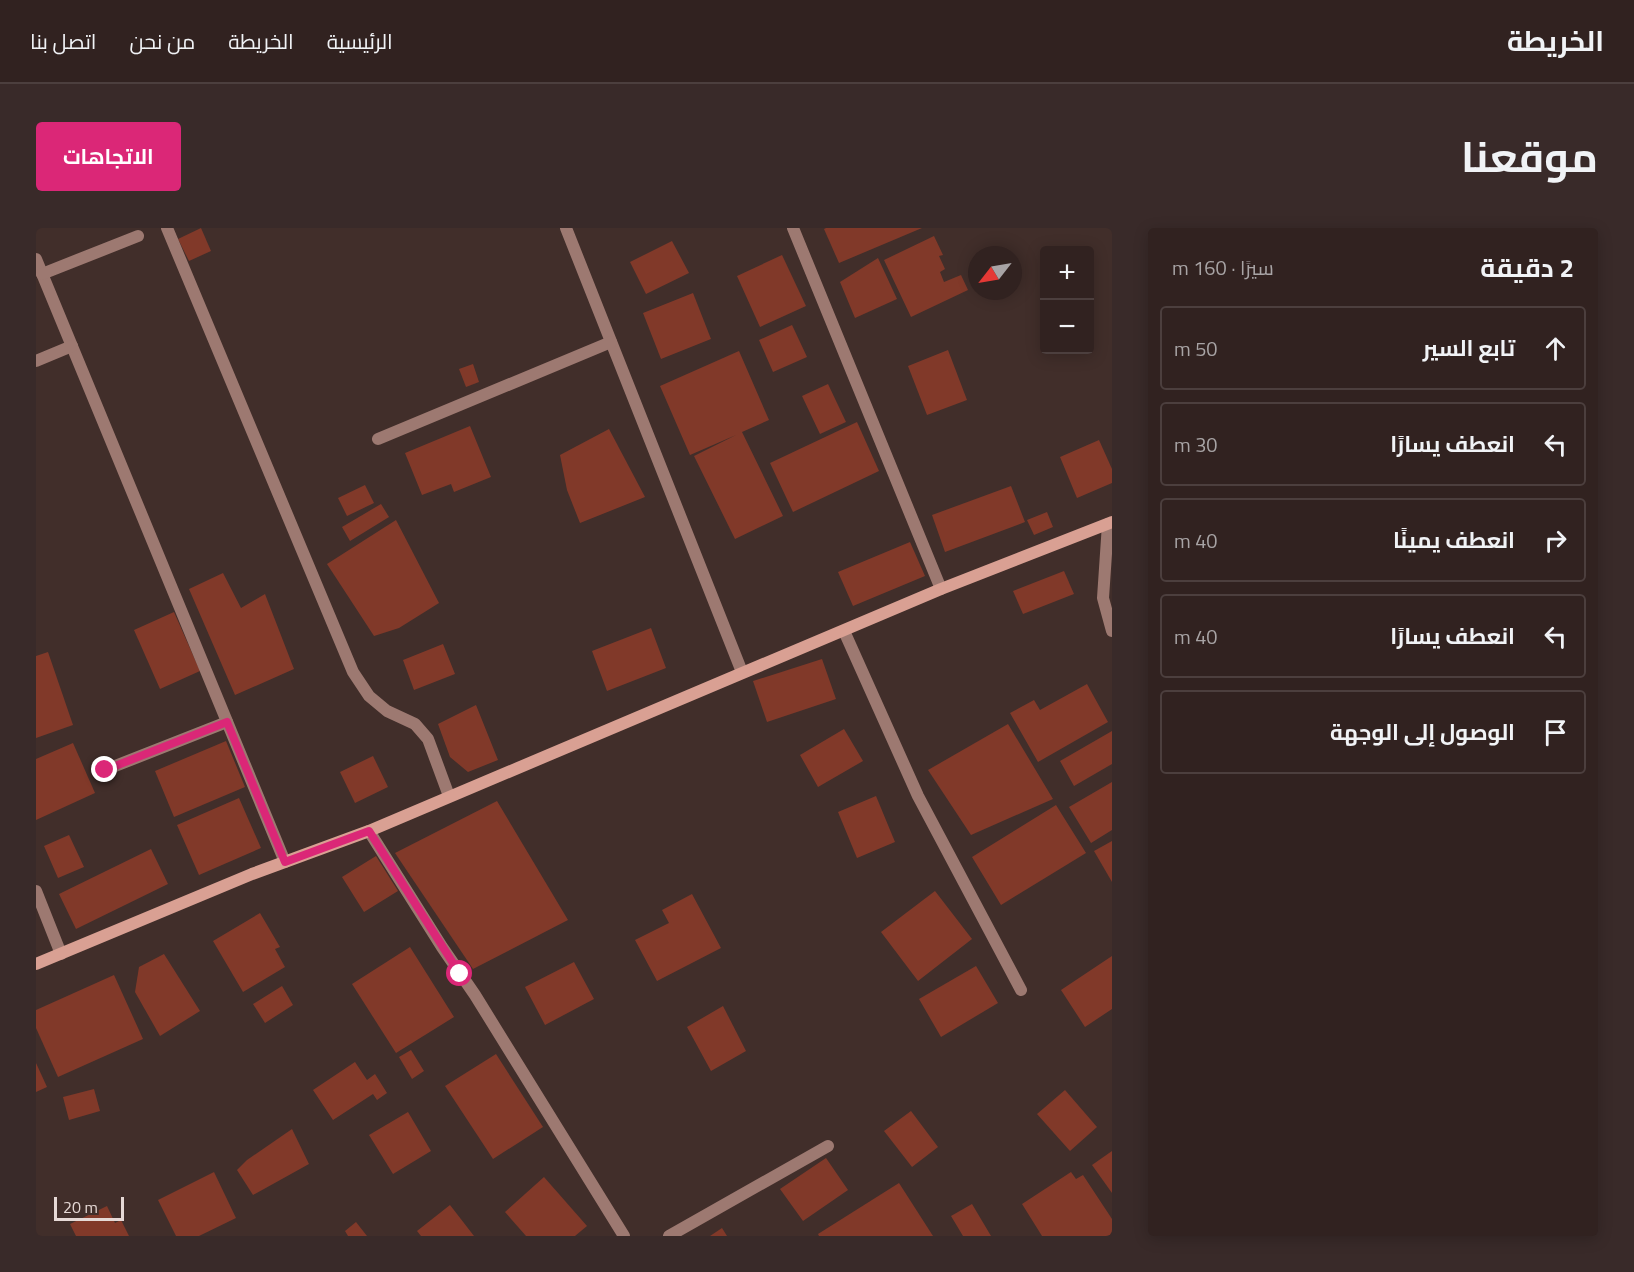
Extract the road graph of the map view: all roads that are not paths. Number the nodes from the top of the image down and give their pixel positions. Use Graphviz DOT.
graph roads {
  1 [pos="167,228"];
  2 [pos="566,228"];
  3 [pos="793,228"];
  4 [pos="138,236"];
  5 [pos="36,259"];
  6 [pos="42,274"];
  7 [pos="611,342"];
  8 [pos="72,346"];
  9 [pos="36,361"];
  10 [pos="378,439"];
  11 [pos="1110,523"];
  12 [pos="941,589"];
  13 [pos="844,631"];
  14 [pos="1112,631"];
  15 [pos="742,672"];
  16 [pos="227,722"];
  17 [pos="105,770"];
  18 [pos="449,796"];
  19 [pos="369,831"];
  20 [pos="285,862"];
  21 [pos="36,891"];
  22 [pos="61,954"];
  23 [pos="36,964"];
  24 [pos="1021,990"];
  25 [pos="828,1146"];
  26 [pos="624,1236"];
  27 [pos="669,1236"];
  1 -- 18 [label="street"];
  2 -- 7 [label="street"];
  3 -- 12 [label="street"];
  4 -- 6 [label="street"];
  5 -- 6 [label="street"];
  6 -- 8 [label="street"];
  7 -- 10 [label="street"];
  7 -- 15 [label="street"];
  8 -- 9 [label="street"];
  8 -- 16 [label="street"];
  11 -- 12 [label="main road"];
  11 -- 14 [label="street"];
  12 -- 13 [label="main road"];
  13 -- 15 [label="main road"];
  13 -- 24 [label="street"];
  15 -- 18 [label="main road"];
  16 -- 17 [label="street"];
  16 -- 20 [label="street"];
  18 -- 19 [label="main road"];
  19 -- 20 [label="main road"];
  19 -- 26 [label="street"];
  20 -- 22 [label="main road"];
  21 -- 22 [label="street"];
  22 -- 23 [label="main road"];
  25 -- 27 [label="street"];
}
